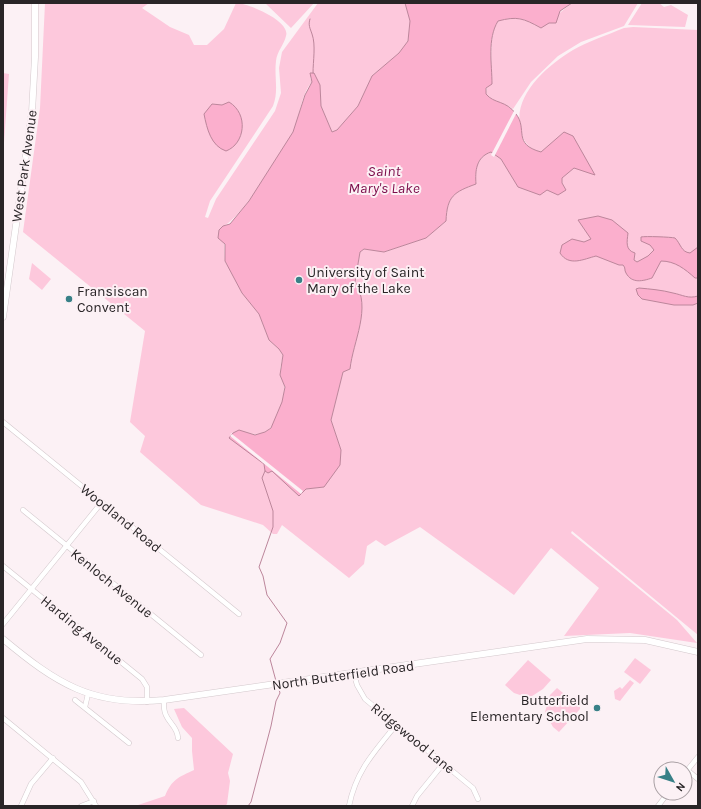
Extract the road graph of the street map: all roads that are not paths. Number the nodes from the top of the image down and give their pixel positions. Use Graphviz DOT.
graph roads {
  1 [pos="35,3"];
  2 [pos="3,317"];
  3 [pos="3,422"];
  4 [pos="102,502"];
  5 [pos="23,510"];
  6 [pos="67,546"];
  7 [pos="3,566"];
  8 [pos="32,589"];
  9 [pos="239,614"];
  10 [pos="3,624"];
  11 [pos="3,639"];
  12 [pos="698,652"];
  13 [pos="201,655"];
  14 [pos="354,674"];
  15 [pos="88,694"];
  16 [pos="75,700"];
  17 [pos="164,700"];
  18 [pos="147,702"];
  19 [pos="85,708"];
  20 [pos="3,718"];
  21 [pos="396,725"];
  22 [pos="178,738"];
  23 [pos="130,743"];
  24 [pos="53,758"];
  25 [pos="443,764"];
  26 [pos="478,798"];
  27 [pos="95,804"];
  28 [pos="21,806"];
  29 [pos="81,806"];
  30 [pos="349,806"];
  31 [pos="412,806"];
  1 -- 2 [label="main road, West Park Avenue"];
  3 -- 4 [label="street, Woodland Road"];
  4 -- 6 [label="street"];
  4 -- 9 [label="street, Woodland Road"];
  5 -- 6 [label="street, Kenloch Avenue"];
  6 -- 8 [label="street"];
  6 -- 13 [label="street, Kenloch Avenue"];
  7 -- 8 [label="street, Harding Avenue"];
  8 -- 10 [label="street"];
  8 -- 18 [label="street, Harding Avenue"];
  11 -- 15 [label="main road, North Butterfield Road"];
  12 -- 14 [label="main road, North Butterfield Road"];
  14 -- 17 [label="main road, North Butterfield Road"];
  14 -- 21 [label="street, Ridgewood Lane"];
  15 -- 18 [label="main road, North Butterfield Road"];
  15 -- 19 [label="street"];
  16 -- 19 [label="street"];
  17 -- 18 [label="main road, North Butterfield Road"];
  17 -- 22 [label="street"];
  19 -- 23 [label="street"];
  20 -- 24 [label="street"];
  21 -- 25 [label="street, Ridgewood Lane"];
  21 -- 30 [label="street"];
  24 -- 27 [label="street"];
  24 -- 28 [label="street"];
  25 -- 26 [label="street, Ridgewood Lane"];
  25 -- 31 [label="street"];
  27 -- 29 [label="street"];
}
